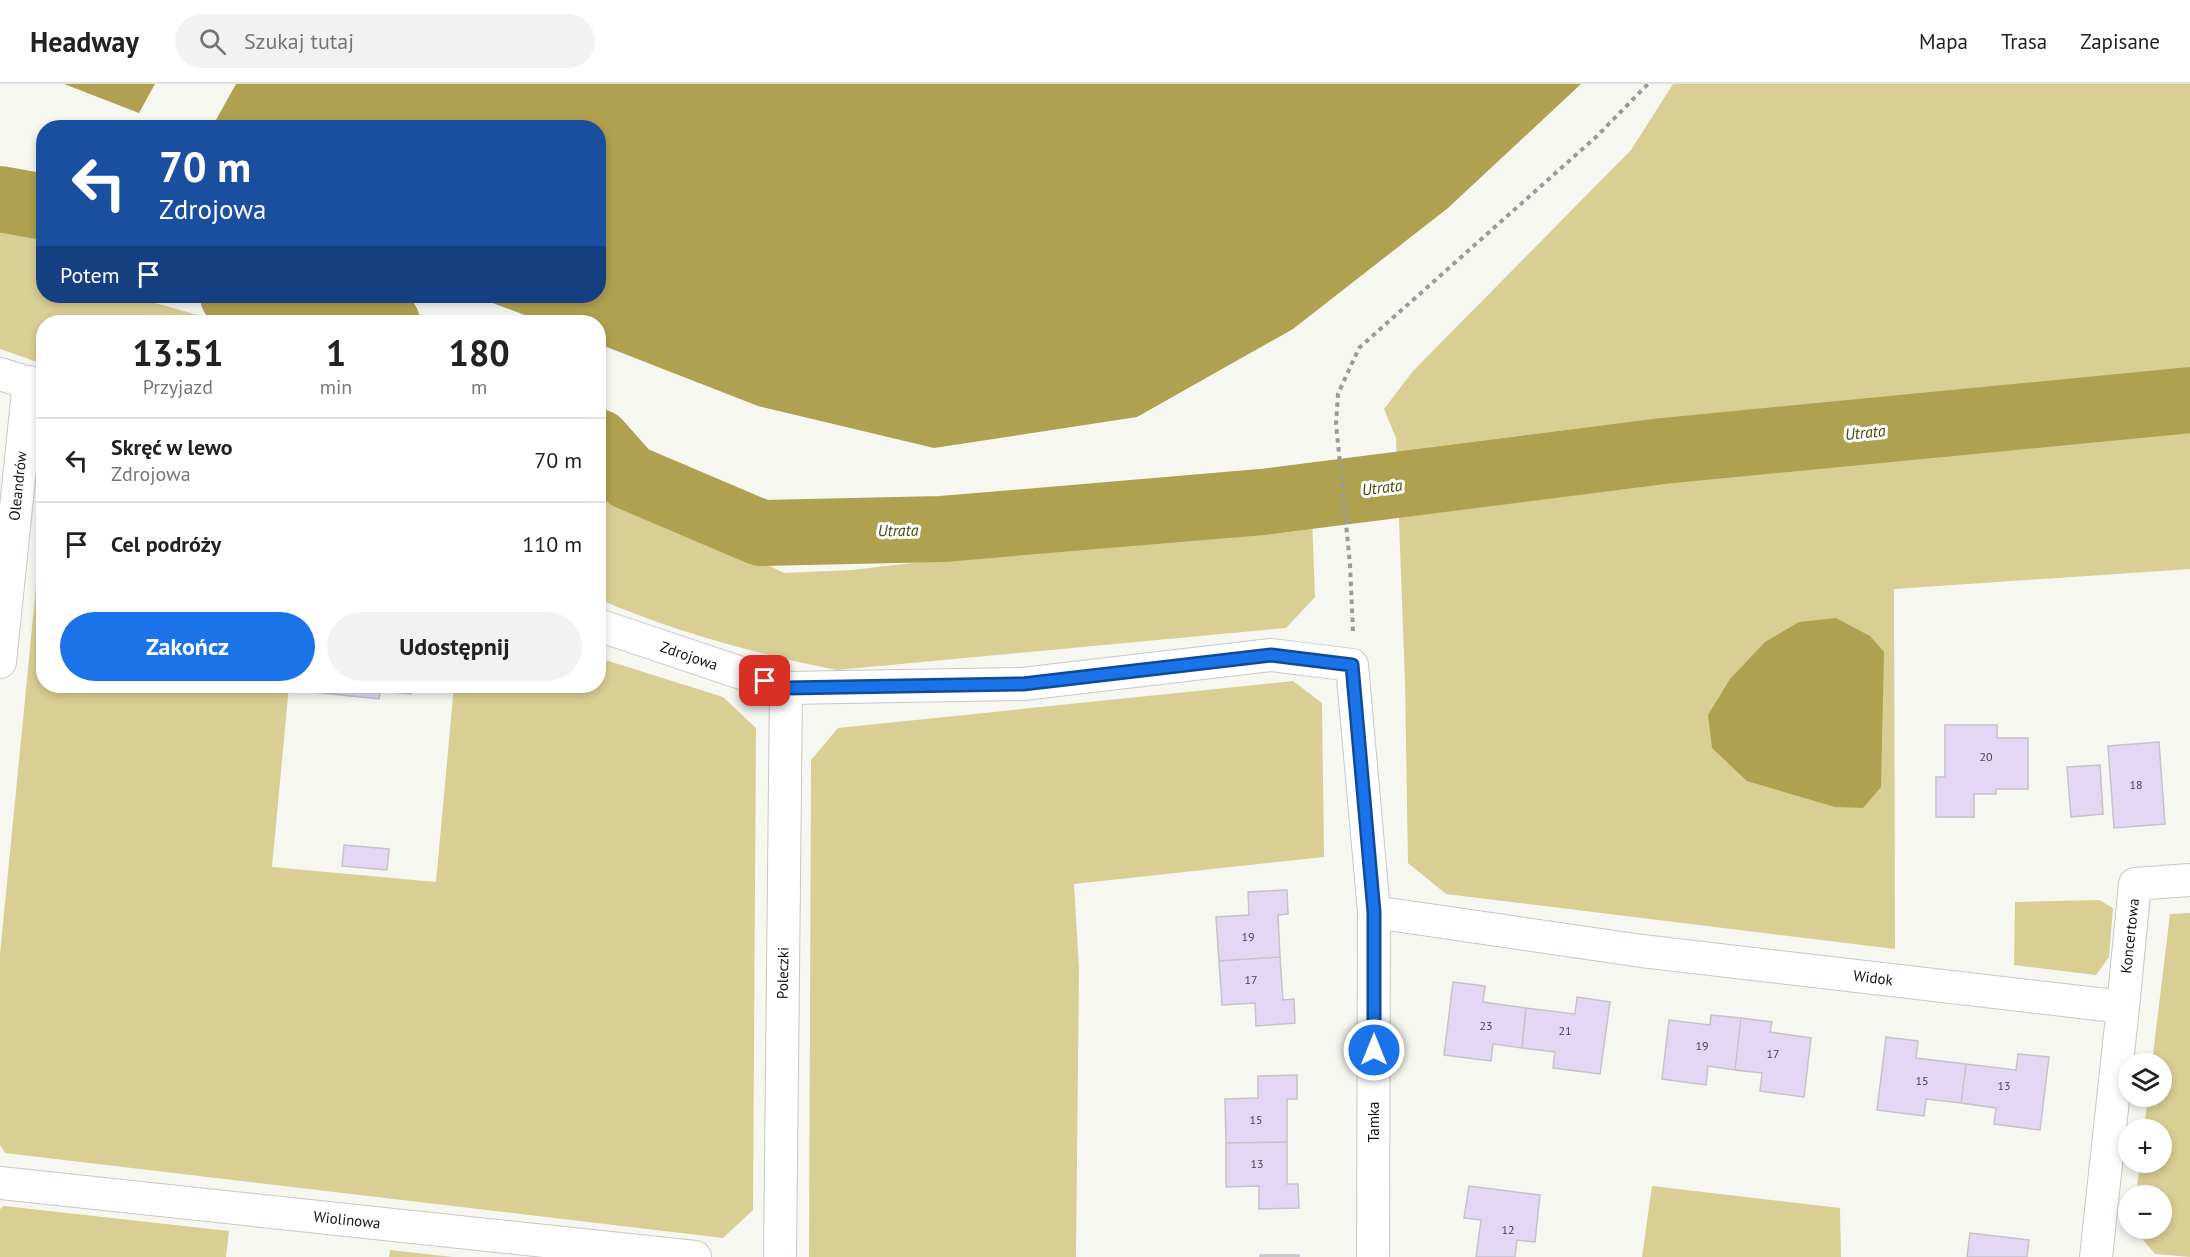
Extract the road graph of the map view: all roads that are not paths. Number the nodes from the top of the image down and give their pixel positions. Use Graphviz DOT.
graph roads {
  1 [pos="24,381"];
  2 [pos="606,628"];
  3 [pos="0,662"];
  4 [pos="1352,665"];
  5 [pos="786,688"];
  6 [pos="2190,880"];
  7 [pos="1374,912"];
  8 [pos="2122,1007"];
  9 [pos="0,1183"];
  10 [pos="695,1257"];
  11 [pos="780,1257"];
  12 [pos="1373,1257"];
  13 [pos="2096,1257"];
  1 -- 3 [label="street, Oleandrów"];
  2 -- 5 [label="street, Zdrojowa"];
  4 -- 5 [label="street, Zdrojowa"];
  4 -- 7 [label="street, Tamka"];
  5 -- 11 [label="street, Poleczki"];
  6 -- 8 [label="street, Koncertowa"];
  7 -- 8 [label="street, Widok"];
  7 -- 12 [label="street, Tamka"];
  8 -- 13 [label="street"];
  9 -- 10 [label="street, Wiolinowa"];
}
